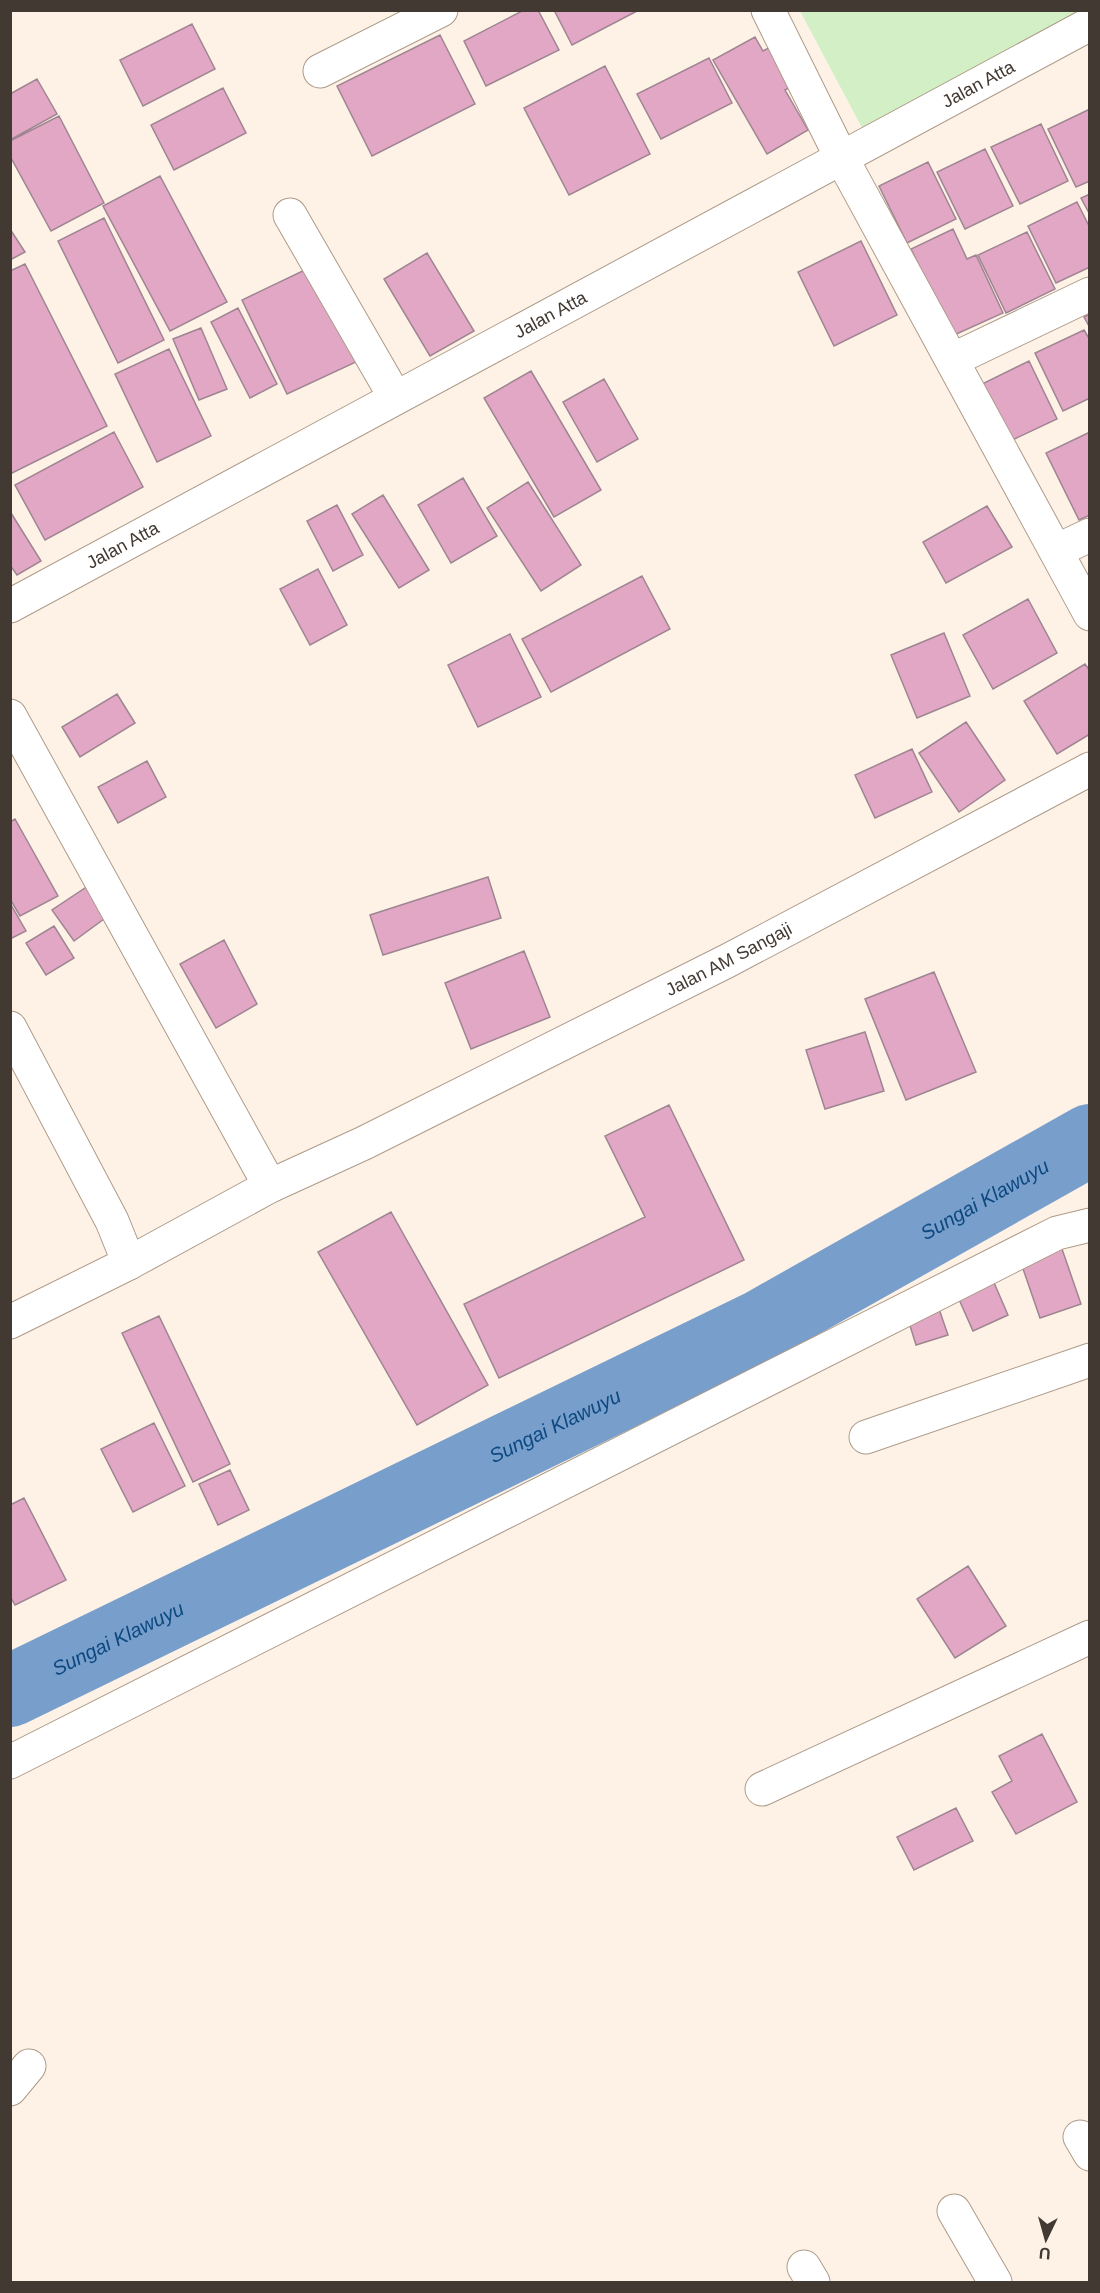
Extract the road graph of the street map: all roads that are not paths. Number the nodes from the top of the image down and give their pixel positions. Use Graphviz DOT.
graph roads {
  1 [pos="441,10"];
  2 [pos="768,10"];
  3 [pos="1089,24"];
  4 [pos="320,71"];
  5 [pos="841,157"];
  6 [pos="290,215"];
  7 [pos="1089,294"];
  8 [pos="952,360"];
  9 [pos="395,397"];
  10 [pos="1089,535"];
  11 [pos="1056,551"];
  12 [pos="10,606"];
  13 [pos="1089,614"];
  14 [pos="10,716"];
  15 [pos="1089,769"];
  16 [pos="10,1028"];
  17 [pos="270,1186"];
  18 [pos="1089,1225"];
  19 [pos="129,1263"];
  20 [pos="10,1322"];
  21 [pos="1089,1360"];
  22 [pos="866,1437"];
  23 [pos="1089,1636"];
  24 [pos="10,1762"];
  25 [pos="762,1789"];
  26 [pos="954,2211"];
  27 [pos="995,2283"];
  1 -- 4 [label="street"];
  2 -- 5 [label="street"];
  3 -- 5 [label="street, Jalan Atta"];
  5 -- 8 [label="street"];
  5 -- 9 [label="street, Jalan Atta"];
  6 -- 9 [label="street"];
  7 -- 8 [label="street"];
  8 -- 11 [label="street"];
  9 -- 12 [label="street, Jalan Atta"];
  10 -- 11 [label="street"];
  11 -- 13 [label="street"];
  14 -- 17 [label="street"];
  15 -- 17 [label="street, Jalan AM Sangaji"];
  16 -- 19 [label="street"];
  17 -- 19 [label="street, Jalan AM Sangaji"];
  18 -- 24 [label="street"];
  19 -- 20 [label="street, Jalan AM Sangaji"];
  21 -- 22 [label="street"];
  23 -- 25 [label="street"];
  26 -- 27 [label="street"];
}
